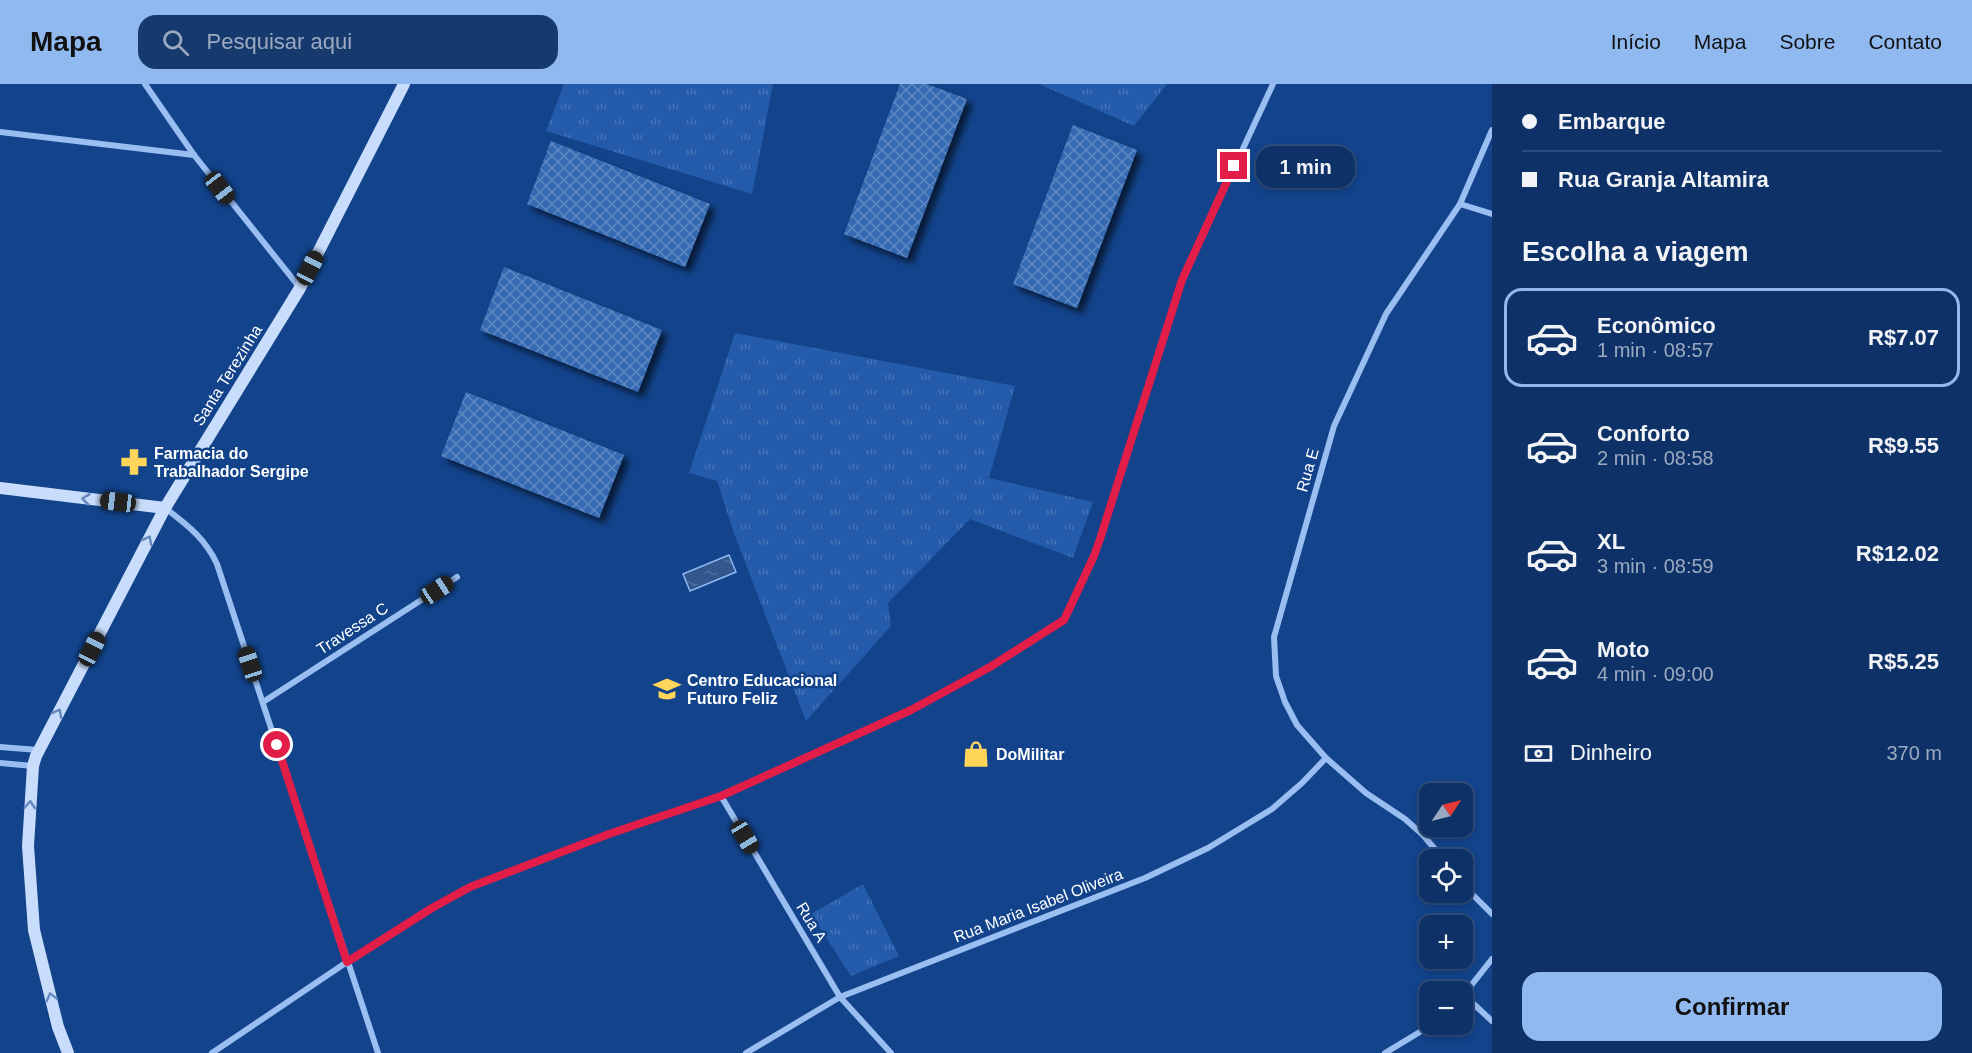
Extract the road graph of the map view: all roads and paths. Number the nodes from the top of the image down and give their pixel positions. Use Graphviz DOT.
graph roads {
  1 [pos="145,84"];
  2 [pos="404,84"];
  3 [pos="1273,84"];
  4 [pos="1492,130"];
  5 [pos="0,132"];
  6 [pos="194,155"];
  7 [pos="1460,204"];
  8 [pos="1492,214"];
  9 [pos="300,288"];
  10 [pos="0,488"];
  11 [pos="165,508"];
  12 [pos="457,577"];
  13 [pos="263,702"];
  14 [pos="0,747"];
  15 [pos="39,750"];
  16 [pos="1326,758"];
  17 [pos="0,764"];
  18 [pos="33,766"];
  19 [pos="721,796"];
  20 [pos="1435,849"];
  21 [pos="1473,895"];
  22 [pos="1492,914"];
  23 [pos="1492,959"];
  24 [pos="347,962"];
  25 [pos="1473,983"];
  26 [pos="840,997"];
  27 [pos="1473,1004"];
  28 [pos="1492,1020"];
  29 [pos="1419,1032"];
  30 [pos="68,1053"];
  31 [pos="212,1053"];
  32 [pos="378,1053"];
  33 [pos="746,1053"];
  34 [pos="891,1053"];
  35 [pos="1385,1053"];
  1 -- 6 [label="street"];
  2 -- 9 [label="main road, Santa Terezinha"];
  3 -- 19 [label="street"];
  4 -- 7 [label="street, Rua E"];
  5 -- 6 [label="street"];
  6 -- 9 [label="street"];
  7 -- 8 [label="street"];
  7 -- 16 [label="street, Rua E"];
  9 -- 11 [label="main road, Santa Terezinha"];
  11 -- 10 [label="main road, one-way"];
  11 -- 13 [label="street"];
  15 -- 11 [label="main road, Santa Terezinha, one-way"];
  12 -- 13 [label="street, Travessa C"];
  13 -- 24 [label="street"];
  14 -- 15 [label="street"];
  15 -- 18 [label="main road, Santa Terezinha"];
  16 -- 20 [label="street, Rua E"];
  16 -- 26 [label="street, Rua Maria Isabel Oliveira"];
  17 -- 18 [label="street"];
  30 -- 18 [label="main road, Santa Terezinha, one-way"];
  19 -- 24 [label="street"];
  19 -- 26 [label="street, Rua A"];
  21 -- 22 [label="street"];
  23 -- 25 [label="street"];
  24 -- 31 [label="street"];
  24 -- 32 [label="street"];
  26 -- 33 [label="street, Rua Maria Isabel Oliveira"];
  26 -- 34 [label="street, Rua A"];
  27 -- 28 [label="street"];
  29 -- 35 [label="street"];
}
